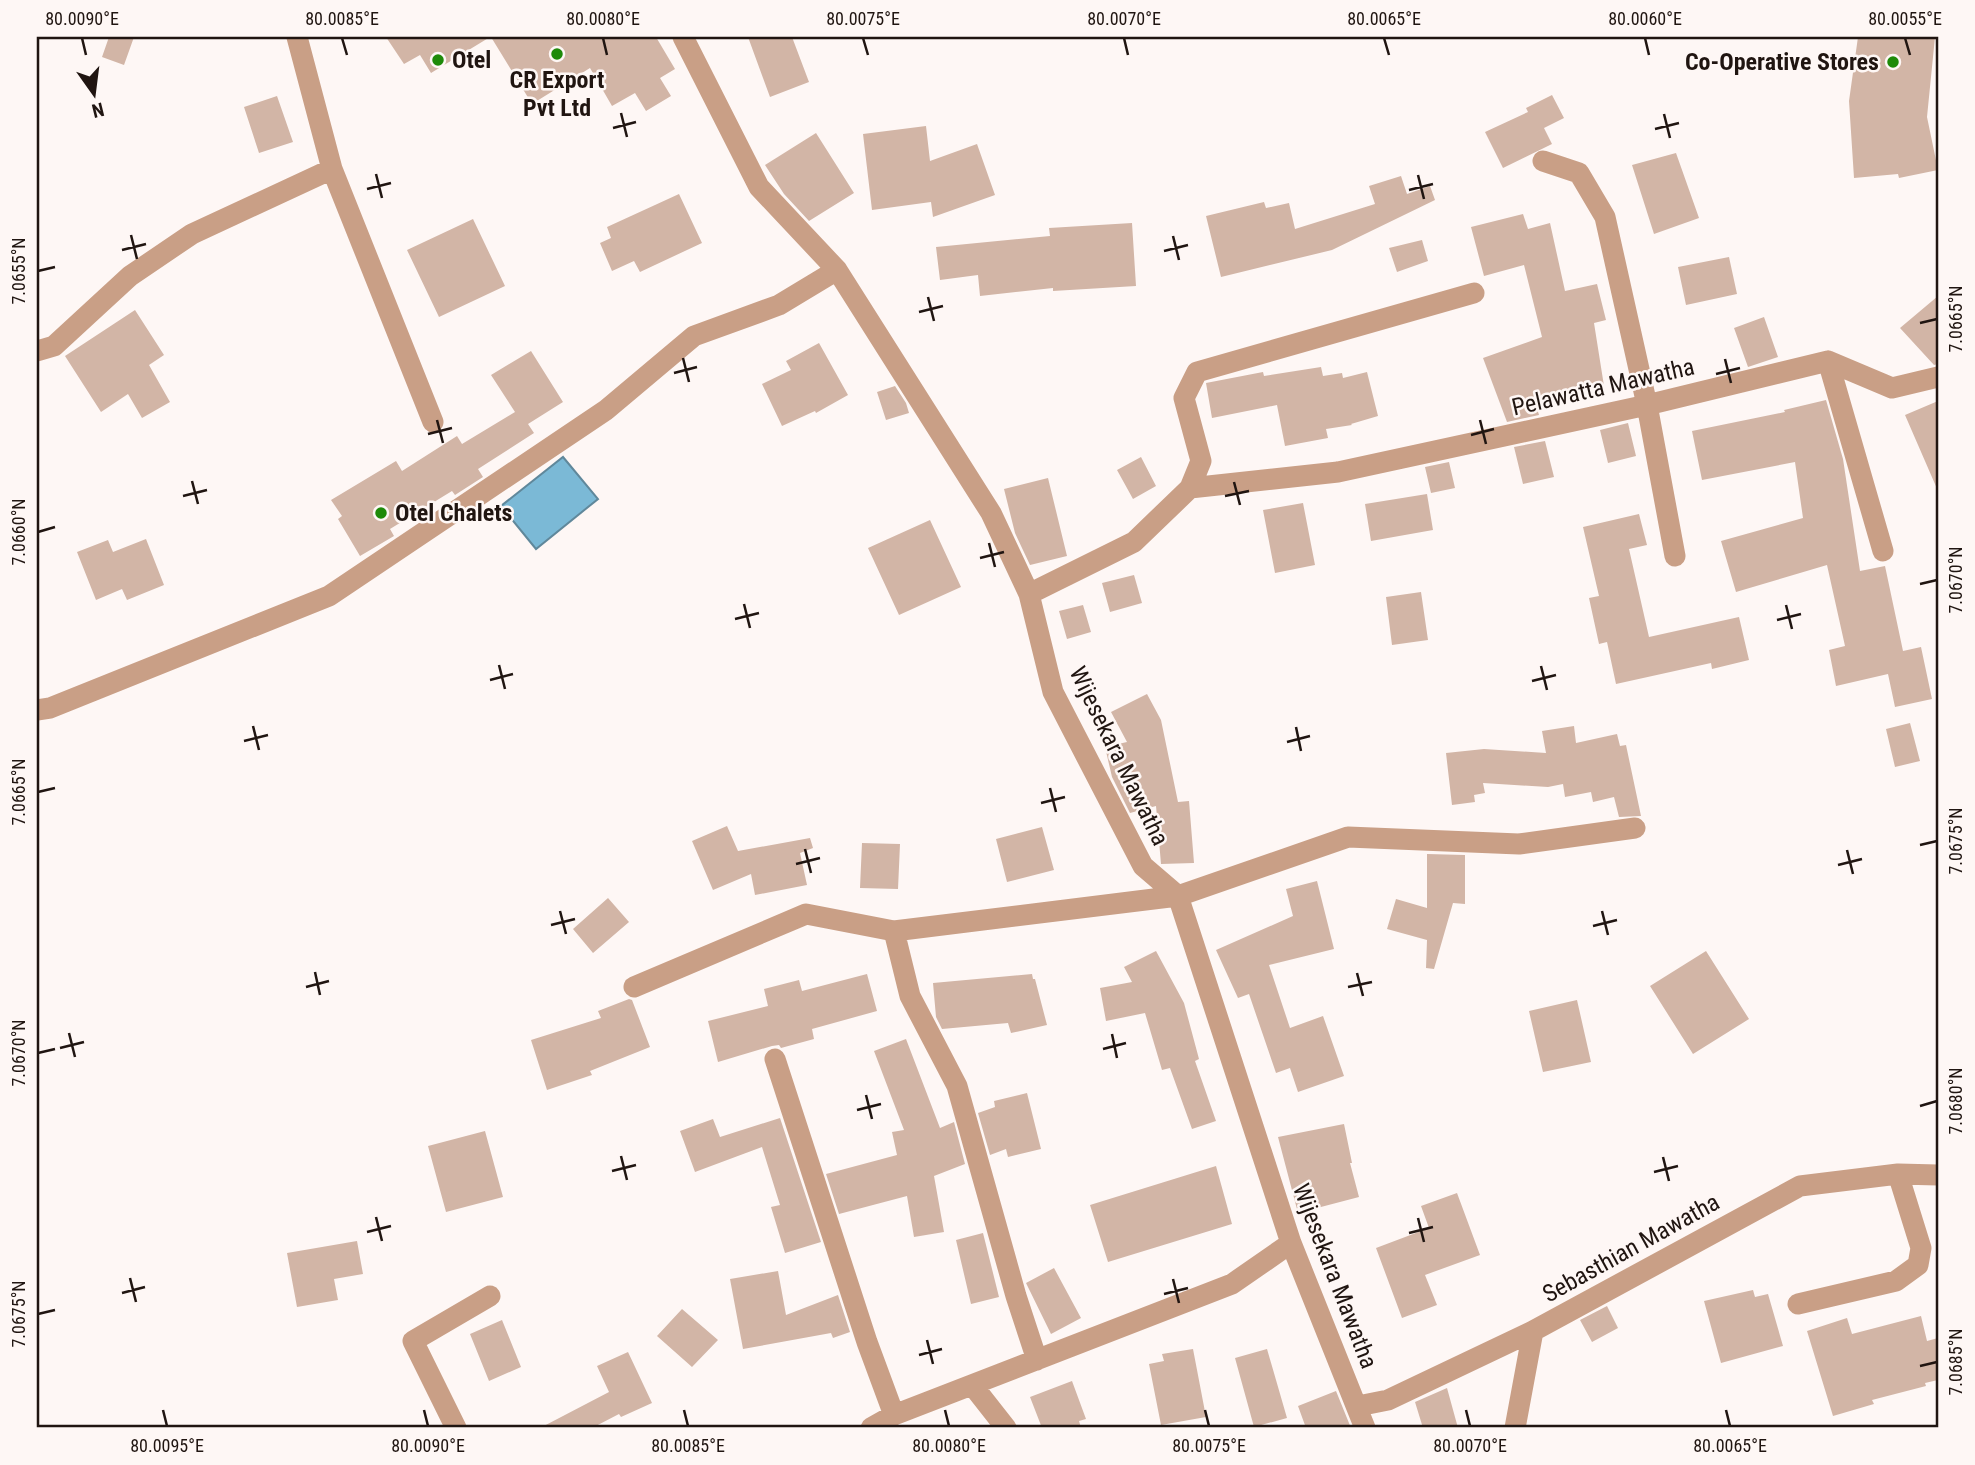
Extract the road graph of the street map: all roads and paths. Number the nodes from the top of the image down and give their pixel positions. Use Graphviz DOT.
graph roads {
  1 [pos="297,37"];
  2 [pos="683,37"];
  3 [pos="1543,161"];
  4 [pos="332,169"];
  5 [pos="837,270"];
  6 [pos="1474,293"];
  7 [pos="37,351"];
  8 [pos="1828,362"];
  9 [pos="1938,377"];
  10 [pos="1647,405"];
  11 [pos="433,422"];
  12 [pos="1190,488"];
  13 [pos="1883,551"];
  14 [pos="1675,556"];
  15 [pos="1029,594"];
  16 [pos="37,710"];
  17 [pos="1635,828"];
  18 [pos="1178,896"];
  19 [pos="894,931"];
  20 [pos="634,987"];
  21 [pos="775,1059"];
  22 [pos="1898,1174"];
  23 [pos="1938,1175"];
  24 [pos="1291,1243"];
  25 [pos="490,1296"];
  26 [pos="1798,1304"];
  27 [pos="1533,1331"];
  28 [pos="1037,1360"];
  29 [pos="973,1386"];
  30 [pos="1358,1406"];
  31 [pos="894,1415"];
  32 [pos="456,1428"];
  33 [pos="871,1428"];
  34 [pos="1006,1428"];
  35 [pos="1365,1428"];
  36 [pos="1515,1428"];
  1 -- 4 [label="street"];
  2 -- 5 [label="street, Wijesekara Mawatha"];
  3 -- 10 [label="street"];
  4 -- 7 [label="street"];
  4 -- 11 [label="street"];
  5 -- 15 [label="street, Wijesekara Mawatha"];
  5 -- 16 [label="street"];
  6 -- 12 [label="street"];
  8 -- 9 [label="street"];
  8 -- 10 [label="street, Pelawatta Mawatha"];
  8 -- 13 [label="street"];
  10 -- 12 [label="street, Pelawatta Mawatha"];
  10 -- 14 [label="street"];
  12 -- 15 [label="street"];
  15 -- 18 [label="street, Wijesekara Mawatha"];
  17 -- 18 [label="street"];
  18 -- 19 [label="street"];
  18 -- 24 [label="street, Wijesekara Mawatha"];
  19 -- 20 [label="street"];
  19 -- 28 [label="street"];
  21 -- 31 [label="street"];
  22 -- 23 [label="street, Sebasthian Mawatha"];
  22 -- 26 [label="street"];
  22 -- 27 [label="street, Sebasthian Mawatha"];
  24 -- 28 [label="street"];
  24 -- 30 [label="street, Wijesekara Mawatha"];
  25 -- 32 [label="street"];
  27 -- 30 [label="street, Sebasthian Mawatha"];
  27 -- 36 [label="street"];
  28 -- 29 [label="street"];
  29 -- 31 [label="street"];
  29 -- 34 [label="street"];
  30 -- 35 [label="street, Wijesekara Mawatha"];
  31 -- 33 [label="street"];
}
